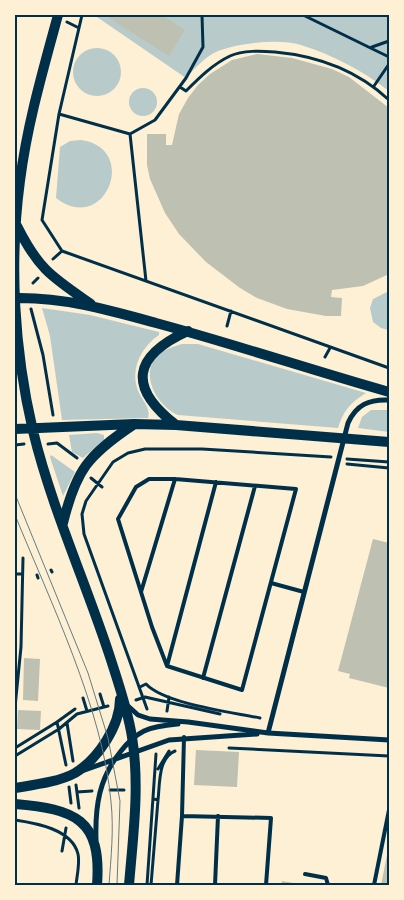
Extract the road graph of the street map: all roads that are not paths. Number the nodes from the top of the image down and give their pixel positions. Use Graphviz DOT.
graph roads {
  1 [pos="58,15"];
  2 [pos="16,224"];
  3 [pos="15,298"];
  4 [pos="94,306"];
  5 [pos="188,331"];
  6 [pos="15,358"];
  7 [pos="18,372"];
  8 [pos="389,392"];
  9 [pos="389,400"];
  10 [pos="134,424"];
  11 [pos="176,425"];
  12 [pos="32,428"];
  13 [pos="15,429"];
  14 [pos="344,437"];
  15 [pos="389,442"];
  16 [pos="175,479"];
  17 [pos="216,482"];
  18 [pos="255,486"];
  19 [pos="62,524"];
  20 [pos="271,583"];
  21 [pos="304,592"];
  22 [pos="141,593"];
  23 [pos="167,666"];
  24 [pos="204,678"];
  25 [pos="119,686"];
  26 [pos="124,702"];
  27 [pos="188,722"];
  28 [pos="268,733"];
  29 [pos="184,737"];
  30 [pos="132,738"];
  31 [pos="389,740"];
  32 [pos="134,753"];
  33 [pos="113,761"];
  34 [pos="74,773"];
  35 [pos="15,788"];
  36 [pos="15,804"];
  37 [pos="389,810"];
  38 [pos="182,816"];
  39 [pos="218,816"];
  40 [pos="96,843"];
  41 [pos="305,874"];
  42 [pos="97,885"];
  43 [pos="129,885"];
  44 [pos="177,885"];
  45 [pos="215,885"];
  46 [pos="266,885"];
  47 [pos="328,885"];
  48 [pos="374,885"];
  1 -- 2 [label="main road"];
  2 -- 3 [label="main road"];
  2 -- 4 [label="main road"];
  3 -- 4 [label="main road"];
  3 -- 7 [label="main road"];
  4 -- 5 [label="main road"];
  5 -- 8 [label="main road"];
  5 -- 11 [label="main road"];
  6 -- 7 [label="main road"];
  7 -- 12 [label="main road"];
  9 -- 14 [label="street"];
  10 -- 11 [label="main road"];
  10 -- 12 [label="main road"];
  10 -- 19 [label="main road"];
  11 -- 14 [label="main road"];
  12 -- 13 [label="main road"];
  12 -- 19 [label="main road"];
  14 -- 15 [label="main road"];
  14 -- 21 [label="street"];
  16 -- 17 [label="lane"];
  16 -- 22 [label="lane"];
  16 -- 22 [label="lane"];
  17 -- 18 [label="lane"];
  17 -- 23 [label="lane"];
  18 -- 20 [label="lane"];
  18 -- 24 [label="lane"];
  19 -- 25 [label="main road"];
  20 -- 21 [label="lane"];
  20 -- 24 [label="lane"];
  21 -- 28 [label="street"];
  22 -- 23 [label="lane"];
  23 -- 24 [label="lane"];
  25 -- 26 [label="main road"];
  25 -- 34 [label="main road"];
  26 -- 27 [label="street"];
  26 -- 30 [label="main road"];
  27 -- 28 [label="street"];
  27 -- 30 [label="street"];
  28 -- 29 [label="street"];
  28 -- 31 [label="street"];
  29 -- 32 [label="street"];
  29 -- 38 [label="lane"];
  30 -- 32 [label="main road"];
  30 -- 33 [label="street"];
  32 -- 33 [label="street"];
  32 -- 43 [label="main road"];
  33 -- 34 [label="street"];
  33 -- 40 [label="street"];
  34 -- 35 [label="main road"];
  36 -- 40 [label="main road"];
  37 -- 48 [label="lane"];
  38 -- 39 [label="lane"];
  38 -- 44 [label="lane"];
  39 -- 45 [label="lane"];
  39 -- 46 [label="lane"];
  40 -- 42 [label="main road"];
  41 -- 47 [label="lane"];
}
